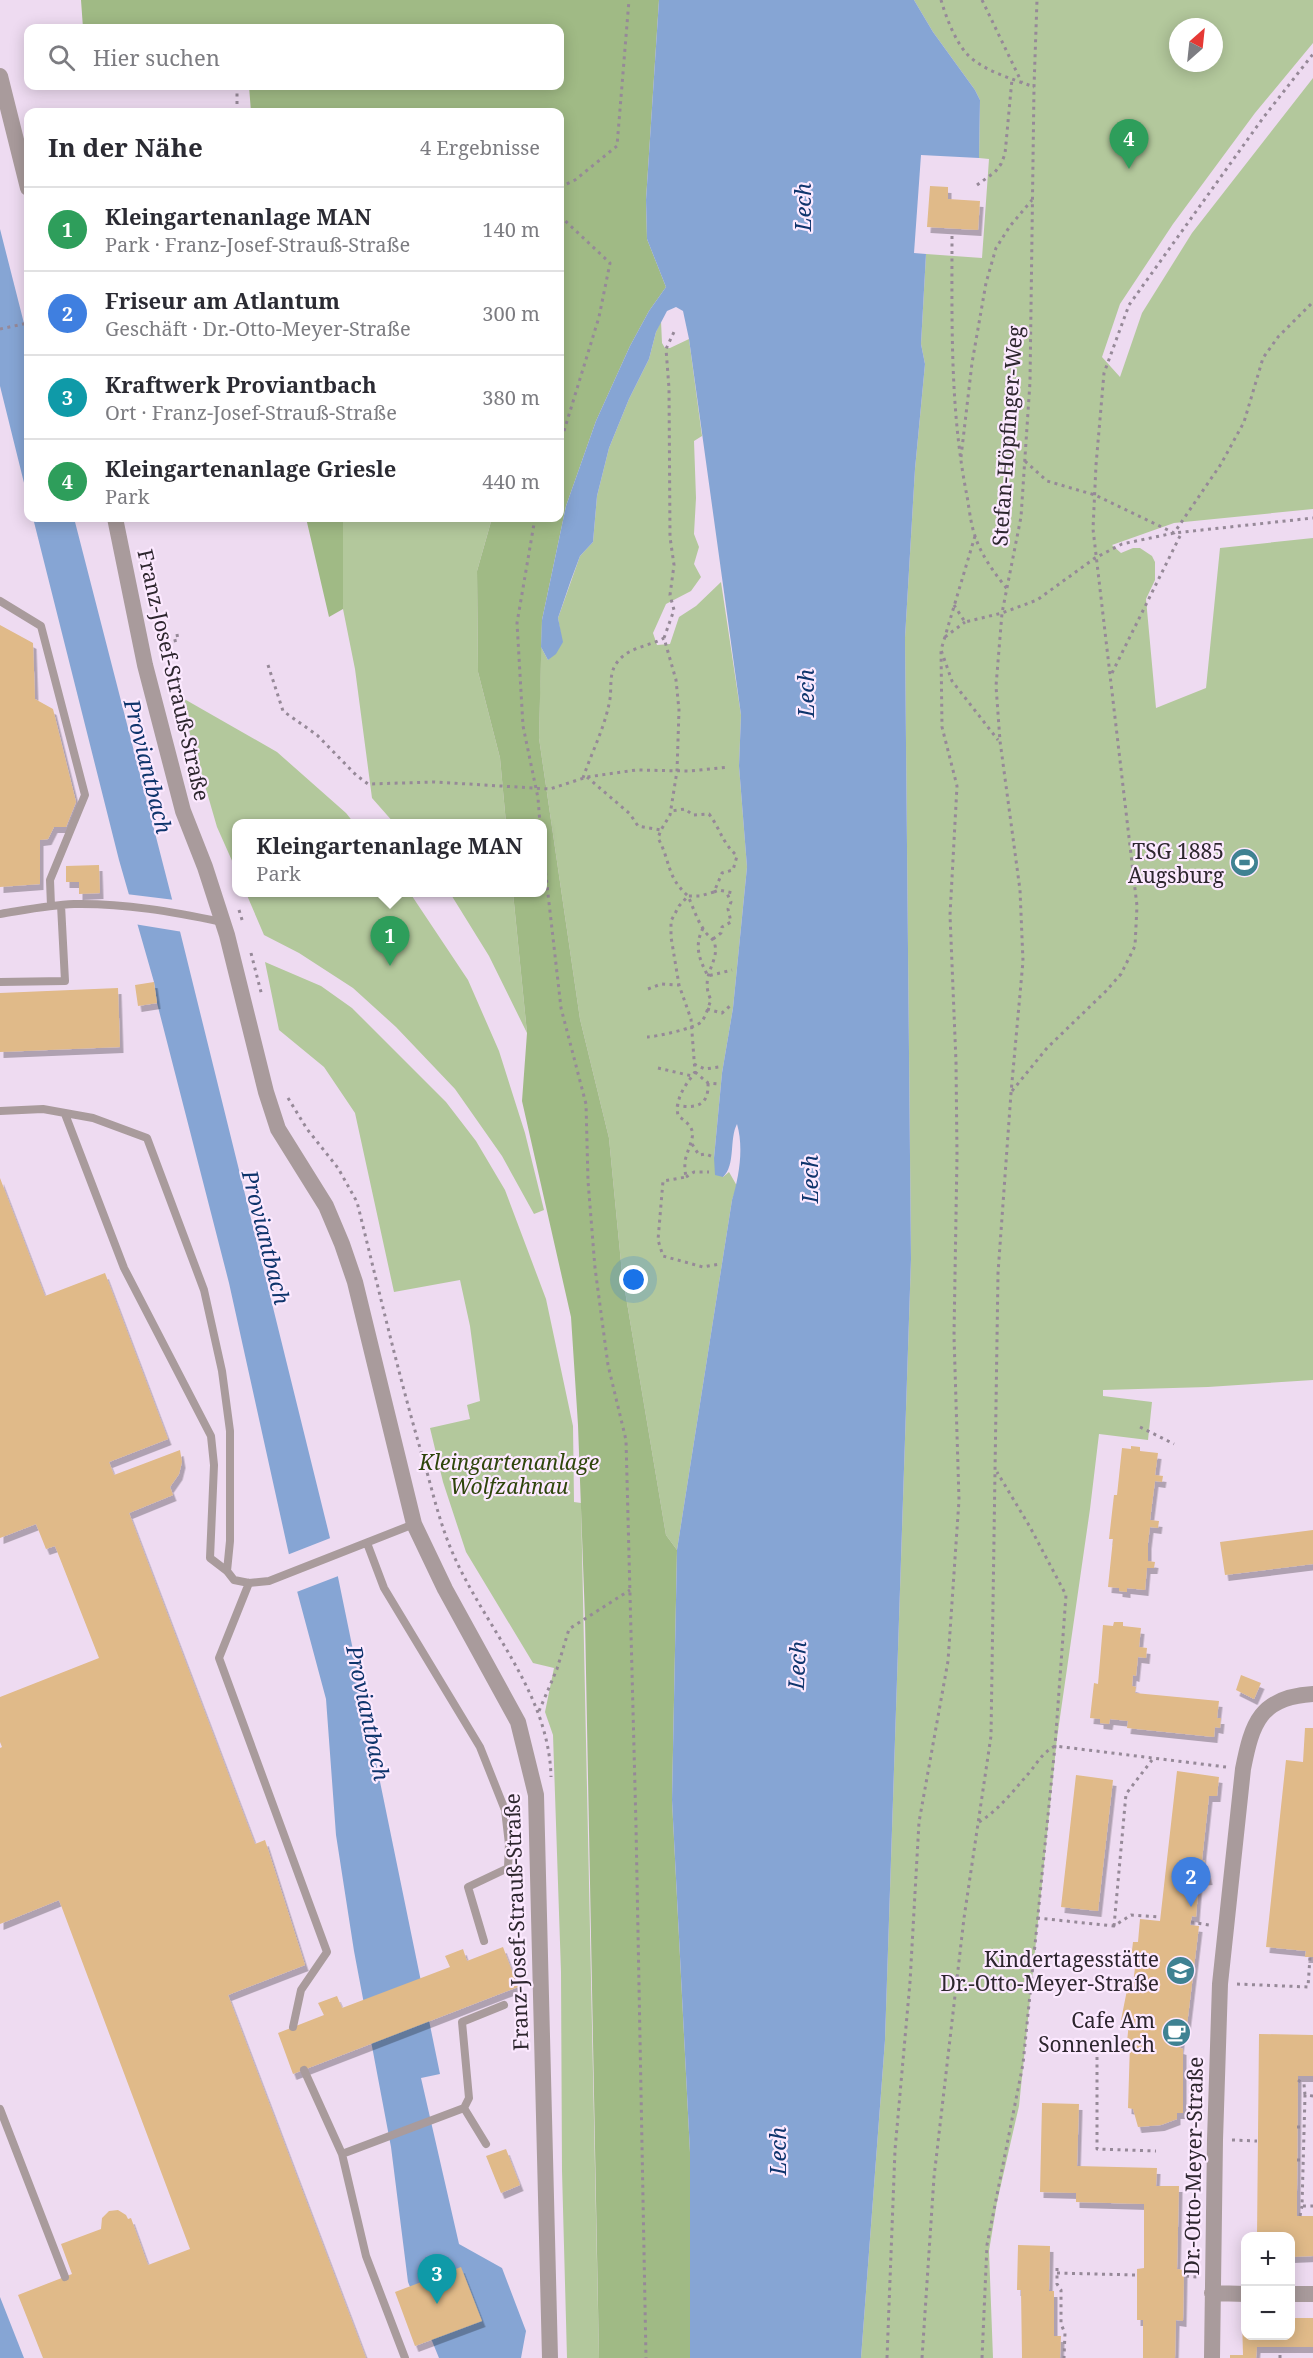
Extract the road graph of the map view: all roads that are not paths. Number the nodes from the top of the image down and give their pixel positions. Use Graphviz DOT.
graph roads {
  1 [pos="0,76"];
  2 [pos="24,172"];
  3 [pos="116,522"];
  4 [pos="0,601"];
  5 [pos="61,905"];
  6 [pos="51,906"];
  7 [pos="0,914"];
  8 [pos="223,922"];
  9 [pos="0,982"];
  10 [pos="0,1111"];
  11 [pos="65,1114"];
  12 [pos="414,1524"];
  13 [pos="367,1543"];
  14 [pos="227,1571"];
  15 [pos="249,1583"];
  16 [pos="1313,1694"];
  17 [pos="484,1941"];
  18 [pos="504,2005"];
  19 [pos="293,2027"];
  20 [pos="304,2070"];
  21 [pos="464,2108"];
  22 [pos="0,2109"];
  23 [pos="486,2144"];
  24 [pos="342,2154"];
  25 [pos="65,2277"];
  26 [pos="1212,2294"];
  27 [pos="1241,2294"];
  28 [pos="1295,2294"];
  29 [pos="1313,2294"];
  30 [pos="405,2358"];
  31 [pos="550,2358"];
  32 [pos="1212,2358"];
  1 -- 2 [label="street"];
  3 -- 8 [label="street, Franz-Josef-Strauß-Straße"];
  4 -- 6 [label="lane"];
  5 -- 6 [label="lane"];
  5 -- 8 [label="lane"];
  5 -- 9 [label="lane"];
  6 -- 7 [label="lane"];
  8 -- 12 [label="street, Franz-Josef-Strauß-Straße"];
  10 -- 11 [label="lane"];
  11 -- 14 [label="lane"];
  11 -- 14 [label="lane"];
  12 -- 13 [label="lane"];
  12 -- 31 [label="street, Franz-Josef-Strauß-Straße"];
  13 -- 15 [label="lane"];
  13 -- 17 [label="lane"];
  14 -- 15 [label="lane"];
  15 -- 19 [label="lane"];
  16 -- 26 [label="street, Dr.-Otto-Meyer-Straße"];
  18 -- 21 [label="lane"];
  20 -- 24 [label="lane"];
  21 -- 23 [label="lane"];
  21 -- 24 [label="lane"];
  22 -- 25 [label="lane"];
  24 -- 30 [label="lane"];
  26 -- 27 [label="street"];
  26 -- 32 [label="street, Dr.-Otto-Meyer-Straße"];
  28 -- 29 [label="street"];
}
